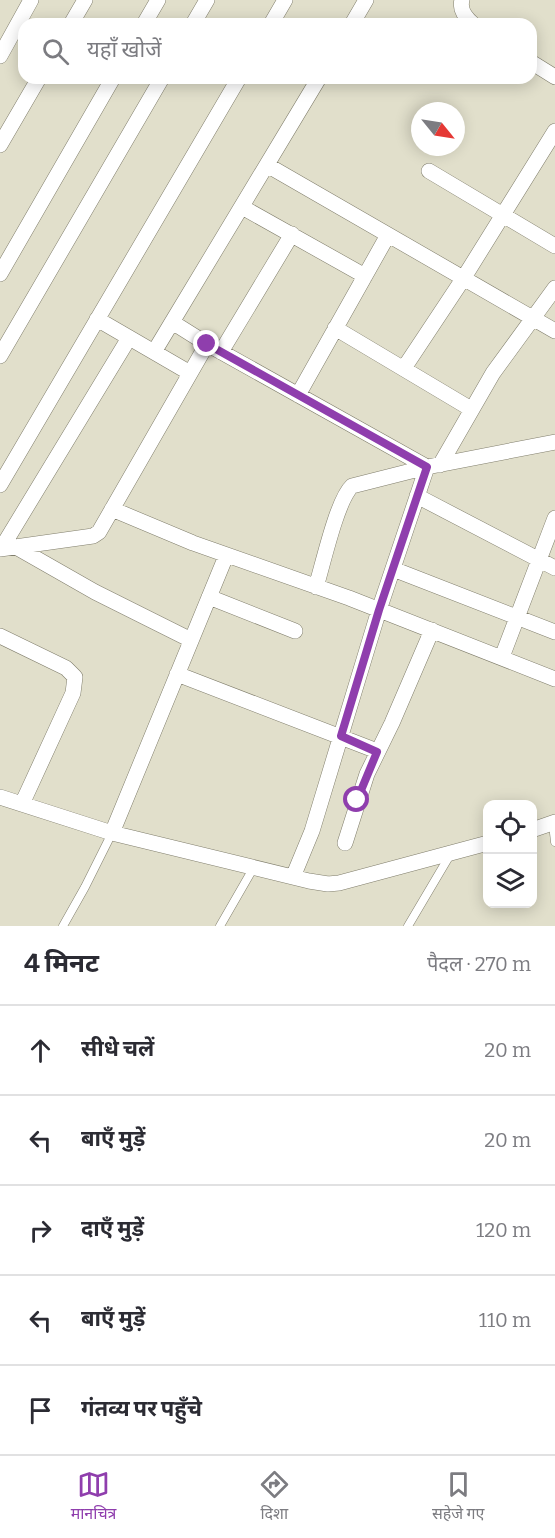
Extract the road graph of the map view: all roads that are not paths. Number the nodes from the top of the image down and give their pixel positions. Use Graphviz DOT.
graph roads {
  1 [pos="31,0"];
  2 [pos="85,0"];
  3 [pos="158,0"];
  4 [pos="207,0"];
  5 [pos="285,0"];
  6 [pos="366,0"];
  7 [pos="462,0"];
  8 [pos="21,18"];
  9 [pos="74,18"];
  10 [pos="148,18"];
  11 [pos="196,18"];
  12 [pos="274,18"];
  13 [pos="356,18"];
  14 [pos="468,18"];
  15 [pos="18,23"];
  16 [pos="0,56"];
  17 [pos="537,66"];
  18 [pos="555,77"];
  19 [pos="36,84"];
  20 [pos="110,84"];
  21 [pos="159,84"];
  22 [pos="235,84"];
  23 [pos="315,84"];
  24 [pos="555,130"];
  25 [pos="0,145"];
  26 [pos="267,165"];
  27 [pos="429,171"];
  28 [pos="242,207"];
  29 [pos="502,215"];
  30 [pos="292,234"];
  31 [pos="388,235"];
  32 [pos="555,246"];
  33 [pos="0,274"];
  34 [pos="365,276"];
  35 [pos="463,279"];
  36 [pos="555,288"];
  37 [pos="532,318"];
  38 [pos="97,319"];
  39 [pos="172,322"];
  40 [pos="335,328"];
  41 [pos="555,331"];
  42 [pos="129,338"];
  43 [pos="207,344"];
  44 [pos="154,352"];
  45 [pos="221,352"];
  46 [pos="0,356"];
  47 [pos="404,368"];
  48 [pos="190,373"];
  49 [pos="298,395"];
  50 [pos="471,409"];
  51 [pos="555,442"];
  52 [pos="433,466"];
  53 [pos="0,485"];
  54 [pos="417,496"];
  55 [pos="112,509"];
  56 [pos="555,518"];
  57 [pos="6,548"];
  58 [pos="226,555"];
  59 [pos="539,560"];
  60 [pos="555,568"];
  61 [pos="393,569"];
  62 [pos="316,586"];
  63 [pos="209,597"];
  64 [pos="379,610"];
  65 [pos="518,617"];
  66 [pos="432,630"];
  67 [pos="295,631"];
  68 [pos="555,632"];
  69 [pos="1,639"];
  70 [pos="191,640"];
  71 [pos="502,657"];
  72 [pos="177,674"];
  73 [pos="555,679"];
  74 [pos="341,736"];
  75 [pos="377,752"];
  76 [pos="0,797"];
  77 [pos="22,804"];
  78 [pos="554,823"];
  79 [pos="537,828"];
  80 [pos="112,833"];
  81 [pos="555,842"];
  82 [pos="345,843"];
  83 [pos="483,844"];
  84 [pos="451,853"];
  85 [pos="254,867"];
  86 [pos="293,877"];
  87 [pos="63,926"];
  88 [pos="220,926"];
  89 [pos="408,926"];
  1 -- 8 [label="street"];
  2 -- 9 [label="street"];
  3 -- 10 [label="street"];
  4 -- 11 [label="street"];
  5 -- 12 [label="street"];
  6 -- 13 [label="street"];
  7 -- 14 [label="street"];
  15 -- 16 [label="street"];
  17 -- 18 [label="street"];
  19 -- 25 [label="street"];
  20 -- 33 [label="street"];
  21 -- 46 [label="street"];
  22 -- 38 [label="street"];
  23 -- 26 [label="street"];
  24 -- 29 [label="street"];
  26 -- 28 [label="street"];
  26 -- 31 [label="street"];
  27 -- 29 [label="street"];
  28 -- 30 [label="street"];
  28 -- 39 [label="street"];
  29 -- 32 [label="street"];
  29 -- 35 [label="street"];
  30 -- 34 [label="street"];
  30 -- 45 [label="street"];
  31 -- 34 [label="street"];
  31 -- 35 [label="street"];
  34 -- 40 [label="street"];
  35 -- 37 [label="street"];
  35 -- 47 [label="street"];
  36 -- 37 [label="street"];
  37 -- 41 [label="street"];
  37 -- 50 [label="street"];
  38 -- 42 [label="street"];
  38 -- 53 [label="street"];
  39 -- 43 [label="street"];
  39 -- 44 [label="street"];
  40 -- 47 [label="street"];
  40 -- 49 [label="street"];
  42 -- 44 [label="street"];
  42 -- 57 [label="street"];
  43 -- 45 [label="street"];
  43 -- 48 [label="street"];
  44 -- 48 [label="street"];
  45 -- 49 [label="street"];
  47 -- 50 [label="street"];
  48 -- 55 [label="street"];
  49 -- 52 [label="street"];
  50 -- 52 [label="street"];
  51 -- 52 [label="street"];
  52 -- 54 [label="street"];
  52 -- 62 [label="street"];
  54 -- 59 [label="street"];
  54 -- 61 [label="street"];
  55 -- 57 [label="street"];
  55 -- 58 [label="street"];
  56 -- 59 [label="street"];
  57 -- 70 [label="street"];
  58 -- 62 [label="street"];
  58 -- 63 [label="street"];
  59 -- 60 [label="street"];
  59 -- 65 [label="street"];
  61 -- 64 [label="street"];
  61 -- 65 [label="street"];
  62 -- 64 [label="street"];
  63 -- 67 [label="street"];
  63 -- 70 [label="street"];
  64 -- 66 [label="street"];
  64 -- 74 [label="street"];
  65 -- 68 [label="street"];
  65 -- 71 [label="street"];
  66 -- 71 [label="street"];
  66 -- 75 [label="street"];
  69 -- 77 [label="street"];
  70 -- 72 [label="street"];
  71 -- 73 [label="street"];
  72 -- 74 [label="street"];
  72 -- 80 [label="street"];
  74 -- 75 [label="street"];
  74 -- 86 [label="street"];
  75 -- 82 [label="street"];
  76 -- 77 [label="street"];
  77 -- 80 [label="street"];
  78 -- 79 [label="street"];
  78 -- 81 [label="lane"];
  80 -- 85 [label="street"];
  80 -- 87 [label="lane"];
  83 -- 84 [label="street"];
  84 -- 86 [label="street"];
  84 -- 89 [label="lane"];
  85 -- 86 [label="street"];
  85 -- 88 [label="lane"];
}
